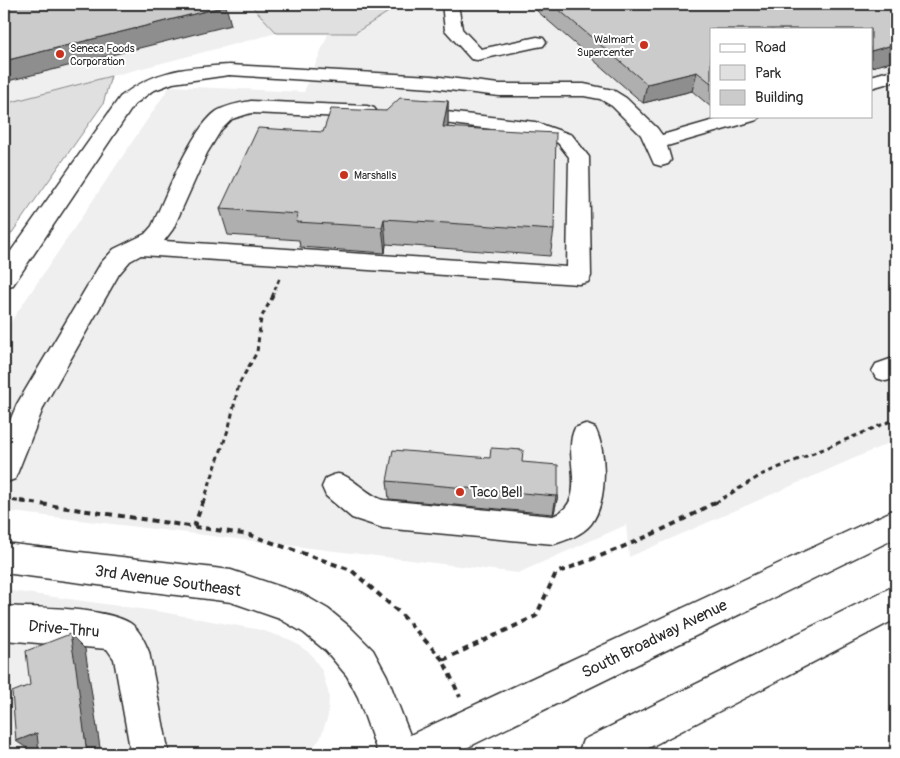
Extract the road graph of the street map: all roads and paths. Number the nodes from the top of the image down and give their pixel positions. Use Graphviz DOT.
graph roads {
  1 [pos="450,4"];
  2 [pos="537,42"];
  3 [pos="896,75"];
  4 [pos="872,82"];
  5 [pos="745,118"];
  6 [pos="137,247"];
  7 [pos="287,257"];
  8 [pos="4,279"];
  9 [pos="896,419"];
  10 [pos="585,436"];
  11 [pos="4,470"];
  12 [pos="337,487"];
  13 [pos="4,499"];
  14 [pos="896,523"];
  15 [pos="194,527"];
  16 [pos="4,558"];
  17 [pos="896,601"];
  18 [pos="4,623"];
  19 [pos="150,754"];
  20 [pos="397,754"];
  21 [pos="412,754"];
  22 [pos="597,754"];
  1 -- 2 [label="street"];
  3 -- 4 [label="street"];
  5 -- 8 [label="street"];
  6 -- 7 [label="street"];
  6 -- 7 [label="street"];
  6 -- 11 [label="street"];
  7 -- 15 [label="path"];
  9 -- 15 [label="path"];
  10 -- 12 [label="street"];
  13 -- 15 [label="path"];
  14 -- 21 [label="street, South Broadway Avenue"];
  16 -- 20 [label="street, 3rd Avenue Southeast"];
  17 -- 22 [label="street"];
  18 -- 19 [label="street, Drive-Thru"];
}
